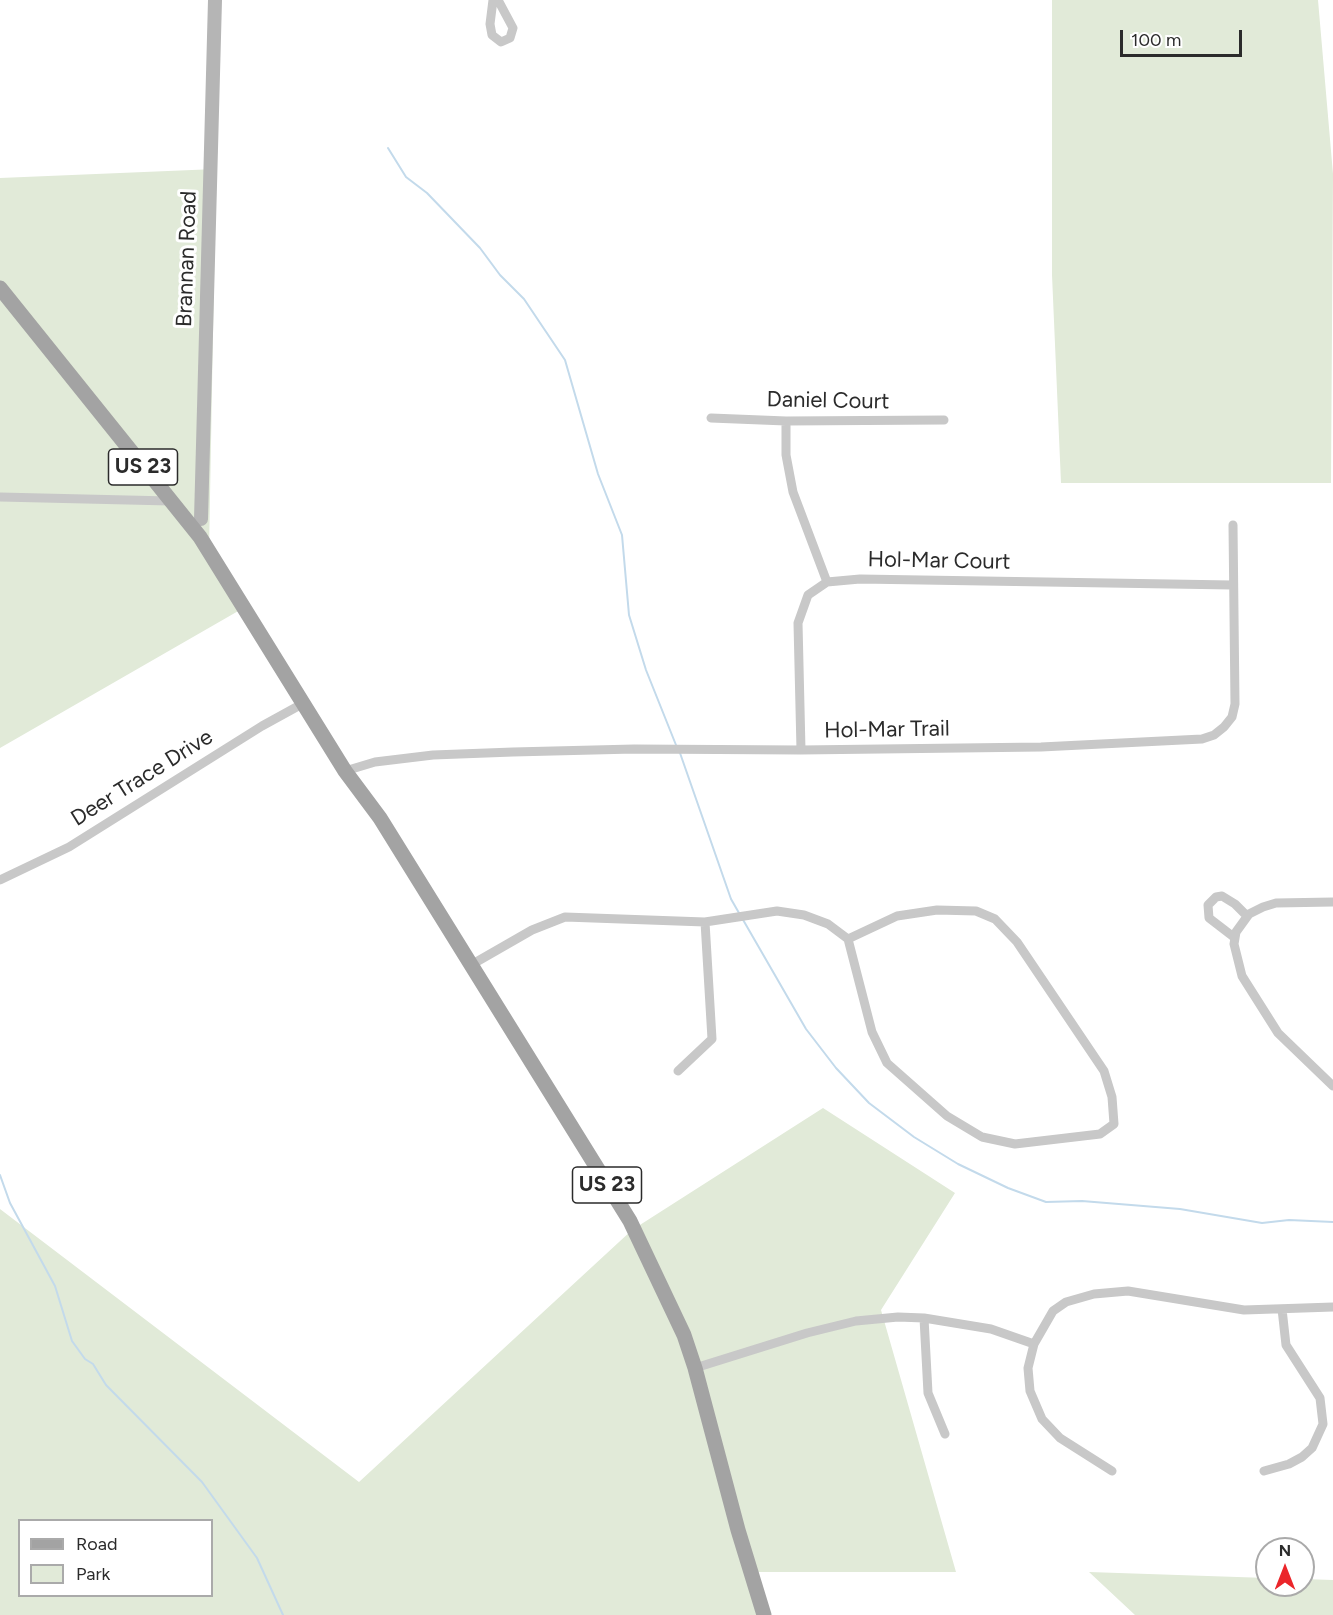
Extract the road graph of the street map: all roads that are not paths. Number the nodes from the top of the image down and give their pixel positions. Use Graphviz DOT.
graph roads {
  1 [pos="215,0"];
  2 [pos="0,288"];
  3 [pos="711,418"];
  4 [pos="944,420"];
  5 [pos="786,421"];
  6 [pos="0,497"];
  7 [pos="170,501"];
  8 [pos="201,519"];
  9 [pos="1233,525"];
  10 [pos="200,537"];
  11 [pos="827,582"];
  12 [pos="1232,585"];
  13 [pos="302,704"];
  14 [pos="801,750"];
  15 [pos="345,771"];
  16 [pos="0,880"];
  17 [pos="1333,902"];
  18 [pos="1247,916"];
  19 [pos="705,922"];
  20 [pos="1235,938"];
  21 [pos="848,939"];
  22 [pos="471,965"];
  23 [pos="678,1071"];
  24 [pos="1333,1086"];
  25 [pos="1333,1307"];
  26 [pos="1282,1309"];
  27 [pos="924,1318"];
  28 [pos="1034,1344"];
  29 [pos="695,1368"];
  30 [pos="945,1434"];
  31 [pos="1112,1471"];
  32 [pos="1264,1471"];
  33 [pos="764,1615"];
  1 -- 8 [label="street, Brannan Road"];
  2 -- 7 [label="main road, US 23"];
  3 -- 5 [label="street, Daniel Court"];
  4 -- 5 [label="street, Daniel Court"];
  5 -- 11 [label="street"];
  6 -- 7 [label="street"];
  7 -- 10 [label="main road, US 23"];
  8 -- 10 [label="street"];
  9 -- 12 [label="street, Hol-Mar Trail"];
  10 -- 13 [label="main road, US 23"];
  11 -- 12 [label="street, Hol-Mar Court"];
  11 -- 14 [label="street"];
  12 -- 14 [label="street, Hol-Mar Trail"];
  13 -- 15 [label="main road, US 23"];
  13 -- 16 [label="street, Deer Trace Drive"];
  14 -- 15 [label="street, Hol-Mar Trail"];
  15 -- 22 [label="main road, US 23"];
  17 -- 18 [label="street"];
  18 -- 20 [label="street"];
  18 -- 20 [label="street"];
  19 -- 21 [label="street"];
  19 -- 22 [label="street"];
  19 -- 23 [label="street"];
  20 -- 24 [label="street"];
  21 -- 21 [label="street"];
  22 -- 29 [label="main road, US 23"];
  25 -- 26 [label="street"];
  26 -- 28 [label="street"];
  26 -- 32 [label="street"];
  27 -- 28 [label="street"];
  27 -- 29 [label="street"];
  27 -- 30 [label="street"];
  28 -- 31 [label="street"];
  29 -- 33 [label="main road, US 23"];
}
